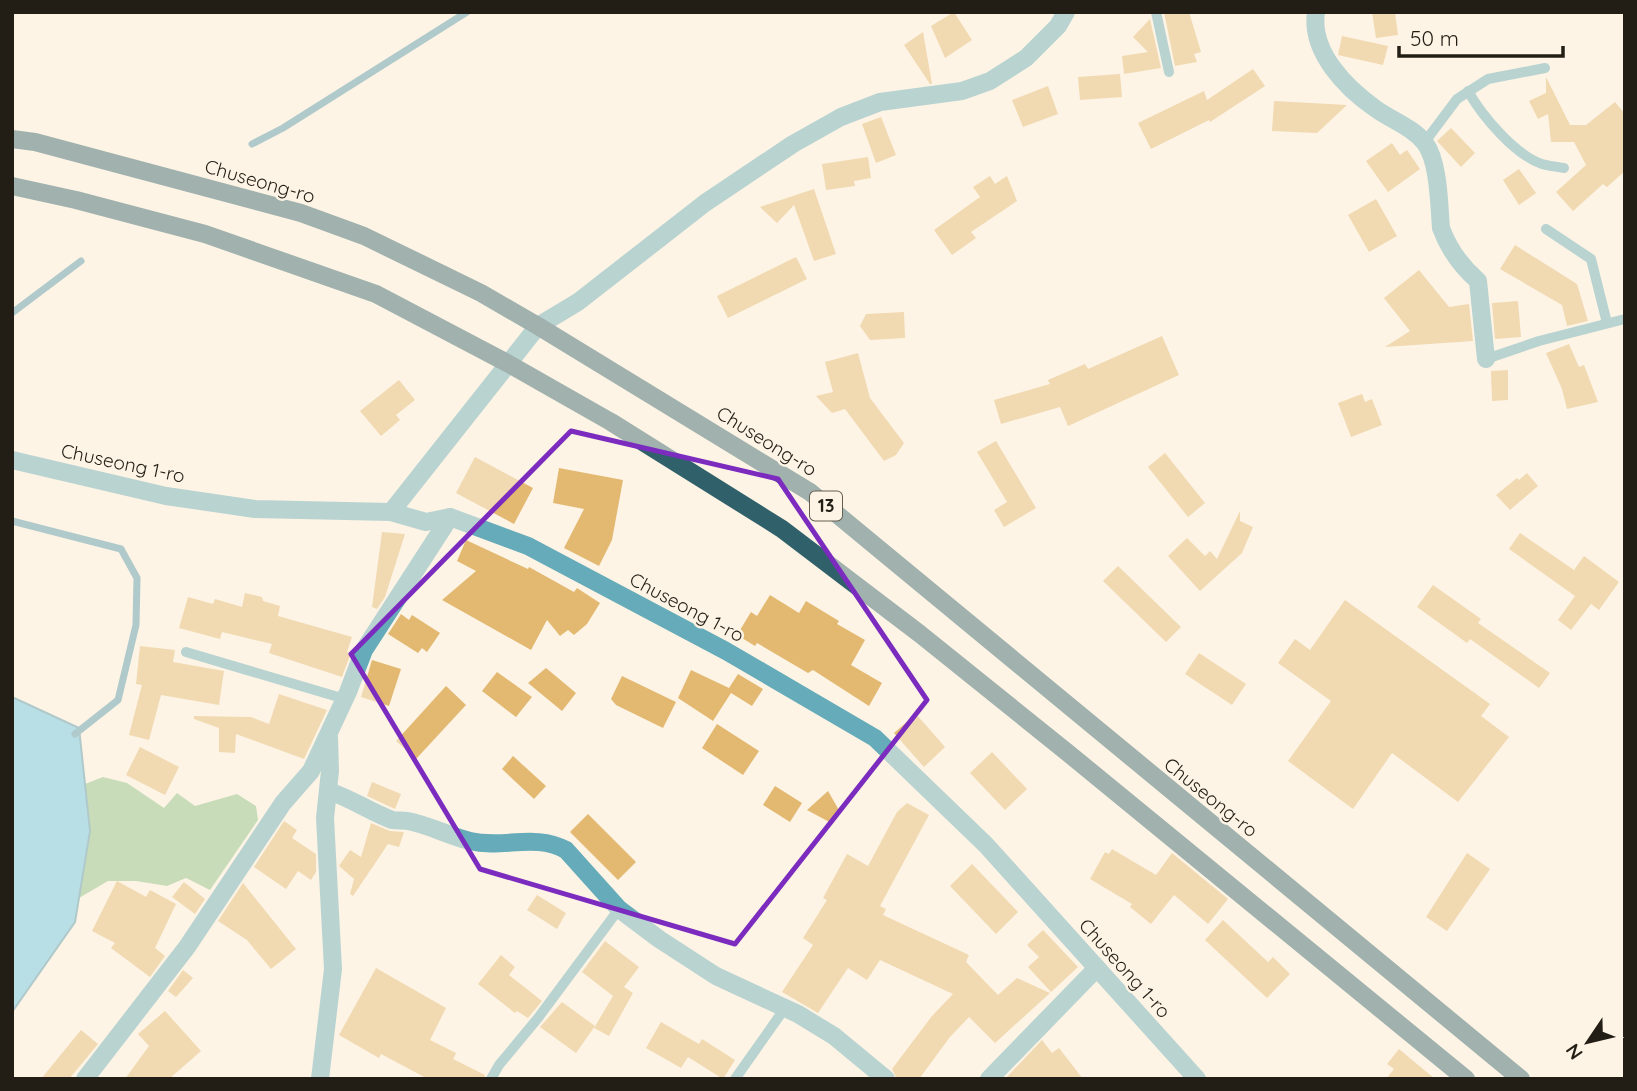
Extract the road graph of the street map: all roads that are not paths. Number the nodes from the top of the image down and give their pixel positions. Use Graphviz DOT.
graph roads {
  1 [pos="1066,12"];
  2 [pos="1156,12"];
  3 [pos="1317,12"];
  4 [pos="1545,68"];
  5 [pos="1169,72"];
  6 [pos="1468,92"];
  7 [pos="12,139"];
  8 [pos="1424,143"];
  9 [pos="1564,168"];
  10 [pos="12,186"];
  11 [pos="1546,229"];
  12 [pos="1625,319"];
  13 [pos="1607,323"];
  14 [pos="538,326"];
  15 [pos="1486,359"];
  16 [pos="509,364"];
  17 [pos="12,460"];
  18 [pos="391,512"];
  19 [pos="450,517"];
  20 [pos="186,652"];
  21 [pos="345,699"];
  22 [pos="328,733"];
  23 [pos="328,791"];
  24 [pos="619,909"];
  25 [pos="1097,968"];
  26 [pos="785,1008"];
  27 [pos="85,1079"];
  28 [pos="320,1079"];
  29 [pos="491,1079"];
  30 [pos="735,1079"];
  31 [pos="886,1079"];
  32 [pos="989,1079"];
  33 [pos="1197,1079"];
  34 [pos="1466,1079"];
  35 [pos="1521,1079"];
  1 -- 14 [label="street"];
  2 -- 5 [label="lane"];
  3 -- 8 [label="street"];
  4 -- 6 [label="lane"];
  6 -- 8 [label="lane"];
  6 -- 9 [label="lane"];
  7 -- 14 [label="main road, Chuseong-ro / 13"];
  8 -- 15 [label="street"];
  10 -- 16 [label="main road, 13"];
  11 -- 13 [label="lane"];
  12 -- 13 [label="lane"];
  13 -- 15 [label="lane"];
  14 -- 16 [label="street"];
  14 -- 35 [label="main road, Chuseong-ro / 13"];
  16 -- 18 [label="street"];
  16 -- 34 [label="main road, 13"];
  17 -- 18 [label="street, Chuseong 1-ro"];
  18 -- 19 [label="street, Chuseong 1-ro"];
  19 -- 21 [label="street"];
  19 -- 25 [label="street, Chuseong 1-ro"];
  20 -- 21 [label="lane"];
  21 -- 22 [label="street"];
  22 -- 23 [label="street"];
  22 -- 27 [label="street"];
  23 -- 24 [label="street"];
  23 -- 28 [label="street"];
  24 -- 26 [label="street"];
  24 -- 29 [label="lane"];
  25 -- 32 [label="street"];
  25 -- 33 [label="street, Chuseong 1-ro"];
  26 -- 30 [label="lane"];
  26 -- 31 [label="street"];
}
